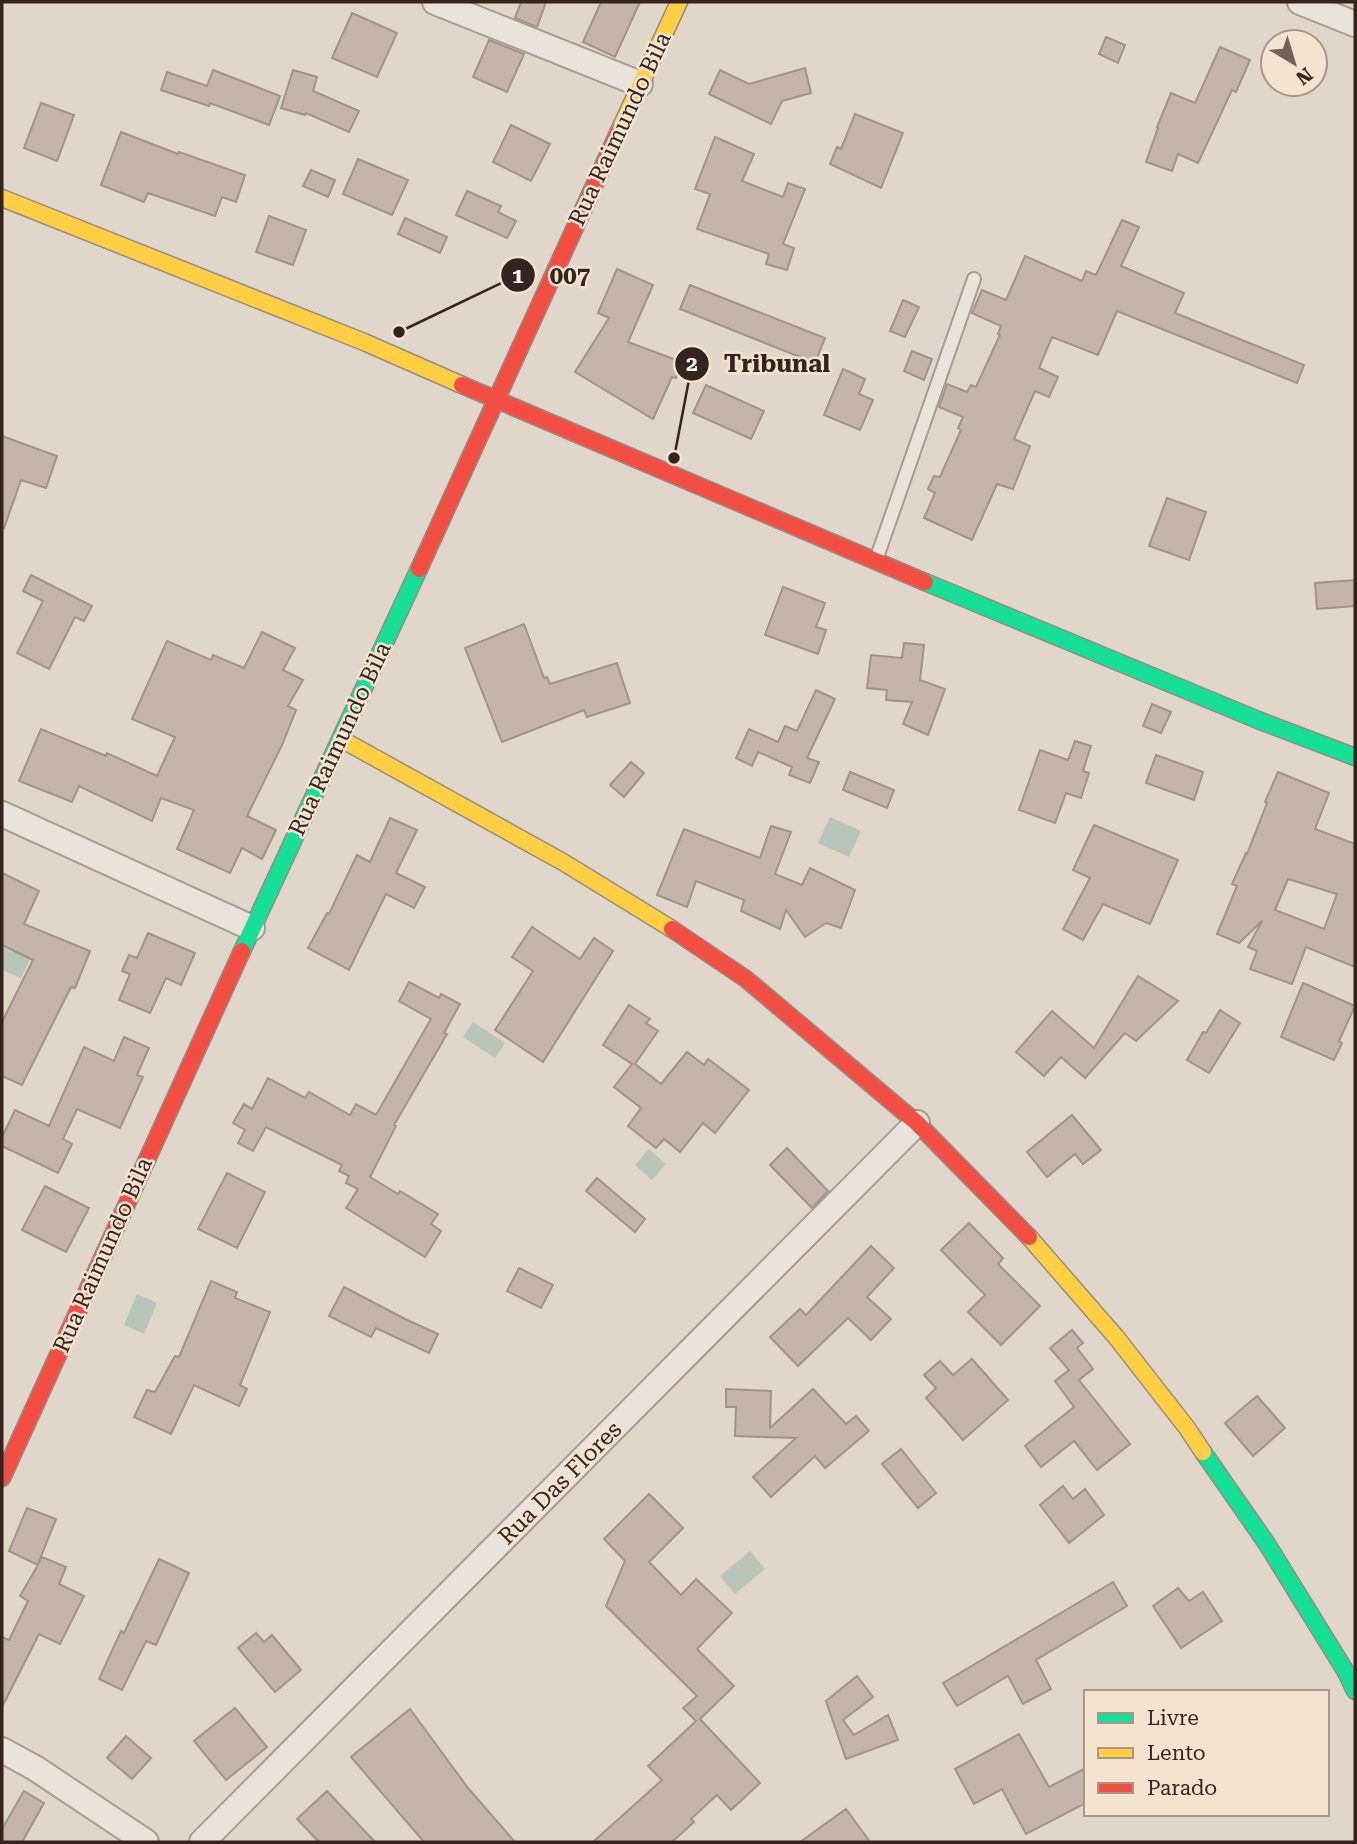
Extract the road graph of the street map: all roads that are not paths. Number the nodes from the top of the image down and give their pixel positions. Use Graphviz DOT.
graph roads {
  1 [pos="435,2"];
  2 [pos="680,2"];
  3 [pos="1300,2"];
  4 [pos="1355,24"];
  5 [pos="640,83"];
  6 [pos="2,198"];
  7 [pos="974,279"];
  8 [pos="495,400"];
  9 [pos="875,562"];
  10 [pos="341,739"];
  11 [pos="1355,757"];
  12 [pos="2,814"];
  13 [pos="252,928"];
  14 [pos="917,1124"];
  15 [pos="2,1478"];
  16 [pos="1355,1690"];
  17 [pos="2,1750"];
  18 [pos="146,1842"];
  19 [pos="202,1842"];
  1 -- 5 [label="street"];
  2 -- 5 [label="street, Rua Raimundo Bila"];
  3 -- 4 [label="street"];
  5 -- 8 [label="street, Rua Raimundo Bila"];
  6 -- 8 [label="street"];
  7 -- 9 [label="lane"];
  8 -- 9 [label="street"];
  8 -- 10 [label="street, Rua Raimundo Bila"];
  9 -- 11 [label="street"];
  10 -- 13 [label="street, Rua Raimundo Bila"];
  10 -- 14 [label="street"];
  12 -- 13 [label="street"];
  13 -- 15 [label="street, Rua Raimundo Bila"];
  14 -- 16 [label="street"];
  14 -- 19 [label="street, Rua Das Flores"];
  17 -- 18 [label="street"];
}
